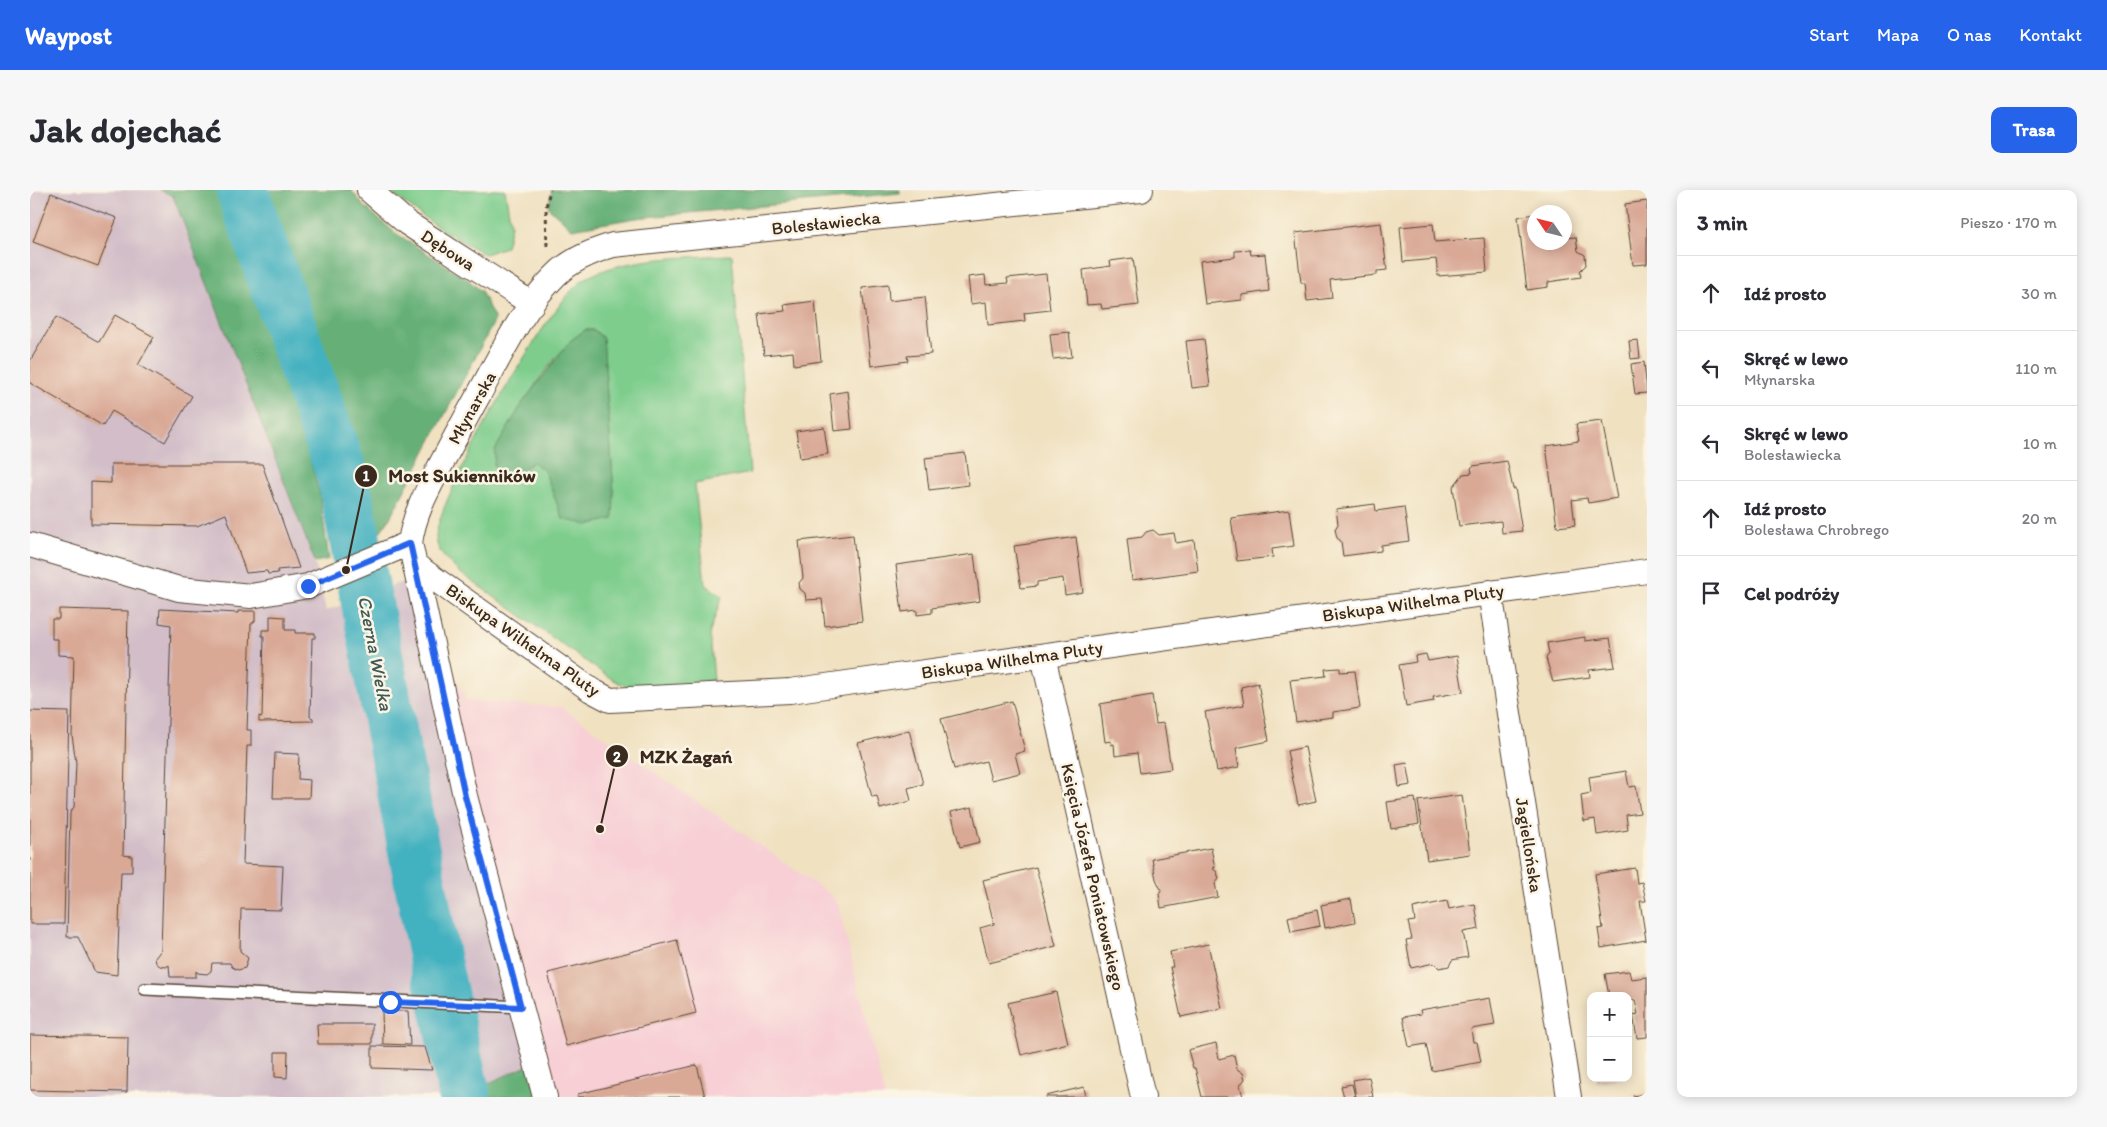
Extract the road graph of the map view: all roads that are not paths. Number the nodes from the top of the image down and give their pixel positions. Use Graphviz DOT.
graph roads {
  1 [pos="368,190"];
  2 [pos="1141,190"];
  3 [pos="532,304"];
  4 [pos="30,545"];
  5 [pos="413,554"];
  6 [pos="1647,570"];
  7 [pos="1490,592"];
  8 [pos="1043,656"];
  9 [pos="145,989"];
  10 [pos="521,1007"];
  11 [pos="545,1097"];
  12 [pos="1143,1097"];
  13 [pos="1569,1097"];
  1 -- 3 [label="street, Dębowa"];
  2 -- 3 [label="street, Bolesławiecka"];
  3 -- 5 [label="street, Młynarska"];
  4 -- 5 [label="street"];
  5 -- 8 [label="street, Biskupa Wilhelma Pluty"];
  5 -- 10 [label="street, Młynarska"];
  6 -- 7 [label="street, Biskupa Wilhelma Pluty"];
  7 -- 8 [label="street, Biskupa Wilhelma Pluty"];
  7 -- 13 [label="street, Jagiellońska"];
  8 -- 12 [label="street, Księcia Józefa Poniatowskiego"];
  9 -- 10 [label="lane"];
  10 -- 11 [label="street, Młynarska"];
}
